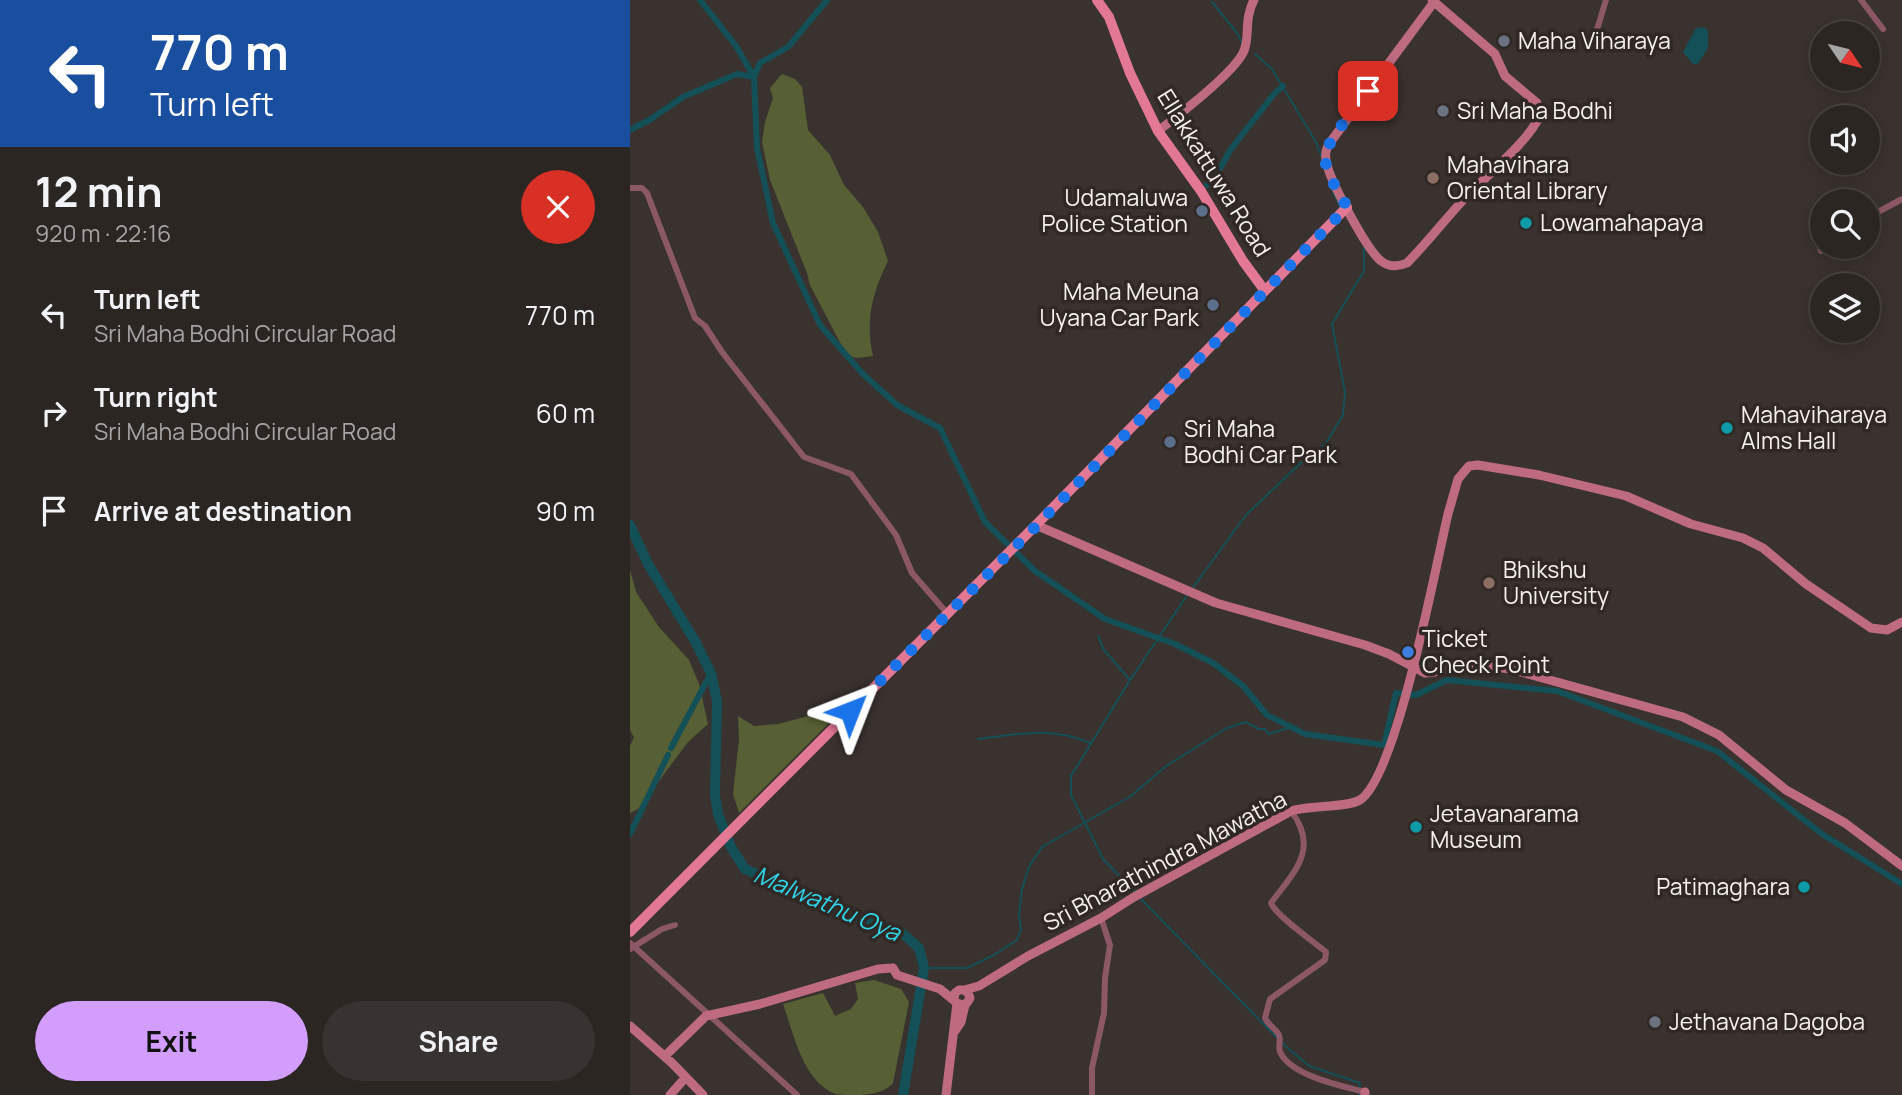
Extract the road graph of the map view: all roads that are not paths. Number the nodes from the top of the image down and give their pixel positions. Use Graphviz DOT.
graph roads {
  1 [pos="1097,0"];
  2 [pos="1254,0"];
  3 [pos="1606,0"];
  4 [pos="1861,0"];
  5 [pos="1435,3"];
  6 [pos="1883,29"];
  7 [pos="1591,46"];
  8 [pos="1158,131"];
  9 [pos="630,188"];
  10 [pos="1902,199"];
  11 [pos="1347,207"];
  12 [pos="1880,211"];
  13 [pos="1265,291"];
  14 [pos="1037,525"];
  15 [pos="947,613"];
  16 [pos="1902,622"];
  17 [pos="1411,672"];
  18 [pos="1291,811"];
  19 [pos="1902,866"];
  20 [pos="1101,918"];
  21 [pos="675,925"];
  22 [pos="630,932"];
  23 [pos="632,946"];
  24 [pos="961,998"];
  25 [pos="710,1014"];
  26 [pos="630,1026"];
  27 [pos="665,1056"];
  28 [pos="686,1077"];
  29 [pos="1365,1094"];
  30 [pos="670,1095"];
  31 [pos="703,1095"];
  32 [pos="797,1095"];
  33 [pos="946,1095"];
  34 [pos="1092,1095"];
  1 -- 8 [label="main road, Ellakkattuwa Road"];
  2 -- 8 [label="main road"];
  3 -- 7 [label="street"];
  4 -- 6 [label="street"];
  5 -- 11 [label="main road"];
  5 -- 11 [label="main road"];
  8 -- 13 [label="main road, Ellakkattuwa Road"];
  9 -- 15 [label="street"];
  10 -- 12 [label="street"];
  11 -- 13 [label="main road"];
  13 -- 14 [label="main road"];
  14 -- 15 [label="main road"];
  14 -- 17 [label="main road"];
  15 -- 22 [label="main road"];
  16 -- 17 [label="main road, Sri Bharathindra Mawatha"];
  17 -- 18 [label="main road, Sri Bharathindra Mawatha"];
  17 -- 19 [label="main road"];
  18 -- 20 [label="main road, Sri Bharathindra Mawatha"];
  18 -- 29 [label="street"];
  20 -- 24 [label="main road, Sri Bharathindra Mawatha"];
  20 -- 34 [label="street"];
  21 -- 23 [label="street"];
  23 -- 25 [label="street"];
  24 -- 25 [label="main road"];
  24 -- 33 [label="main road"];
  25 -- 27 [label="main road"];
  25 -- 32 [label="street"];
  26 -- 27 [label="main road"];
  27 -- 28 [label="main road"];
  28 -- 30 [label="main road"];
  28 -- 31 [label="main road"];
}
